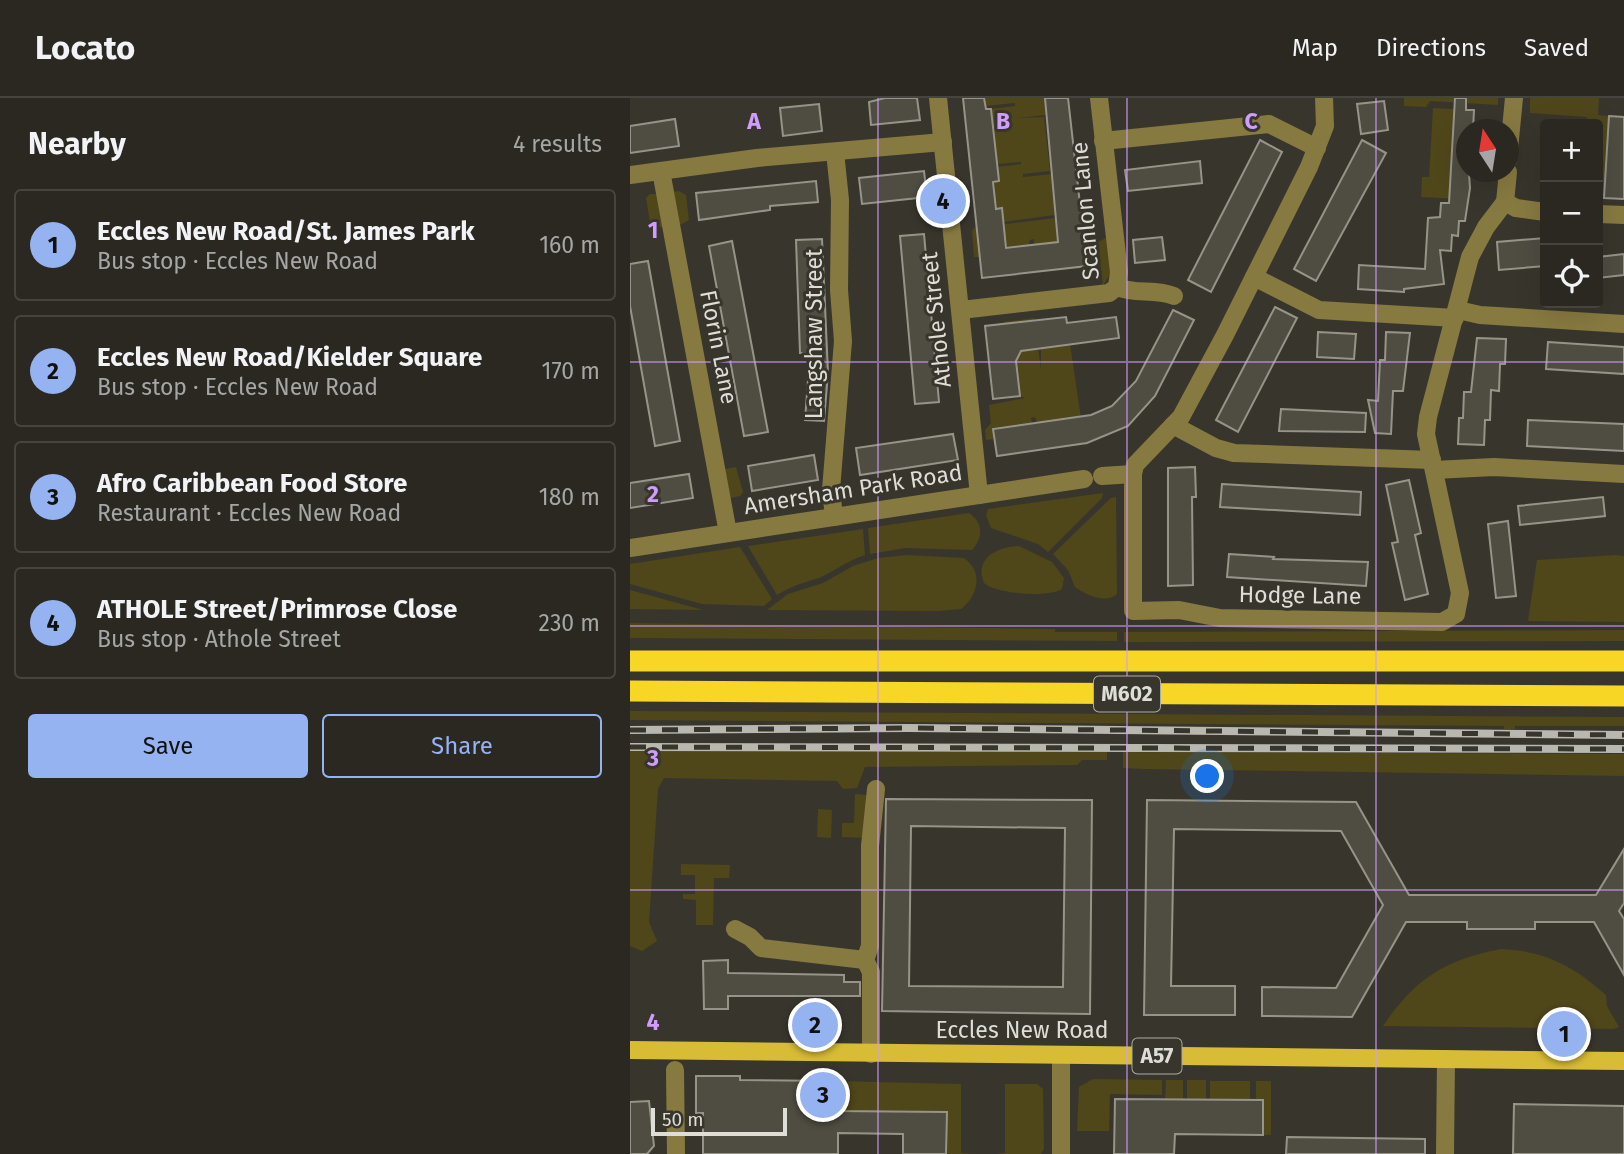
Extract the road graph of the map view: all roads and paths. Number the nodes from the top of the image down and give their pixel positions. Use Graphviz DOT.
graph roads {
  1 [pos="938,98"];
  2 [pos="1099,98"];
  3 [pos="1324,98"];
  4 [pos="1514,98"];
  5 [pos="1512,119"];
  6 [pos="1103,141"];
  7 [pos="943,142"];
  8 [pos="1317,148"];
  9 [pos="835,152"];
  10 [pos="661,171"];
  11 [pos="630,175"];
  12 [pos="1507,182"];
  13 [pos="1505,202"];
  14 [pos="1540,212"];
  15 [pos="1603,214"];
  16 [pos="1624,215"];
  17 [pos="1254,277"];
  18 [pos="1117,287"];
  19 [pos="1174,296"];
  20 [pos="961,310"];
  21 [pos="1457,314"];
  22 [pos="1624,324"];
  23 [pos="1173,425"];
  24 [pos="1433,465"];
  25 [pos="1133,474"];
  26 [pos="1624,474"];
  27 [pos="979,495"];
  28 [pos="834,517"];
  29 [pos="728,533"];
  30 [pos="630,548"];
  31 [pos="630,661"];
  32 [pos="1624,661"];
  33 [pos="630,691"];
  34 [pos="1624,696"];
  35 [pos="876,789"];
  36 [pos="735,929"];
  37 [pos="865,960"];
  38 [pos="630,1050"];
  39 [pos="871,1054"];
  40 [pos="1061,1056"];
  41 [pos="1446,1059"];
  42 [pos="1624,1061"];
  43 [pos="675,1070"];
  44 [pos="676,1154"];
  45 [pos="1061,1154"];
  46 [pos="1445,1154"];
  1 -- 7 [label="street, Athole Street"];
  2 -- 6 [label="street, Scanlon Lane"];
  3 -- 8 [label="street"];
  4 -- 5 [label="street"];
  6 -- 8 [label="street"];
  6 -- 18 [label="street, Scanlon Lane"];
  7 -- 9 [label="street"];
  7 -- 20 [label="street, Athole Street"];
  8 -- 17 [label="street"];
  9 -- 10 [label="street"];
  9 -- 28 [label="street, Langshaw Street"];
  10 -- 11 [label="street"];
  10 -- 29 [label="street, Florin Lane"];
  12 -- 13 [label="street"];
  13 -- 14 [label="street"];
  13 -- 21 [label="street"];
  15 -- 16 [label="street"];
  17 -- 21 [label="street"];
  17 -- 23 [label="street"];
  18 -- 19 [label="street"];
  18 -- 20 [label="street, Scanlon Lane"];
  20 -- 27 [label="street, Athole Street"];
  21 -- 22 [label="street"];
  21 -- 24 [label="street"];
  23 -- 24 [label="street"];
  23 -- 25 [label="street"];
  24 -- 25 [label="street, Hodge Lane"];
  24 -- 26 [label="street"];
  25 -- 27 [label="street, Amersham Park Road"];
  27 -- 28 [label="street, Amersham Park Road"];
  28 -- 29 [label="street, Amersham Park Road"];
  29 -- 30 [label="street, Amersham Park Road"];
  31 -- 32 [label="highway, M602"];
  33 -- 34 [label="highway, M602"];
  35 -- 37 [label="street"];
  36 -- 37 [label="street"];
  37 -- 39 [label="street"];
  38 -- 39 [label="main road, Eccles New Road / A57"];
  39 -- 40 [label="main road, Eccles New Road / A57"];
  40 -- 41 [label="main road, Eccles New Road / A57"];
  40 -- 45 [label="street"];
  41 -- 42 [label="main road, Eccles New Road / A57"];
  41 -- 46 [label="street"];
  43 -- 44 [label="street"];
}
